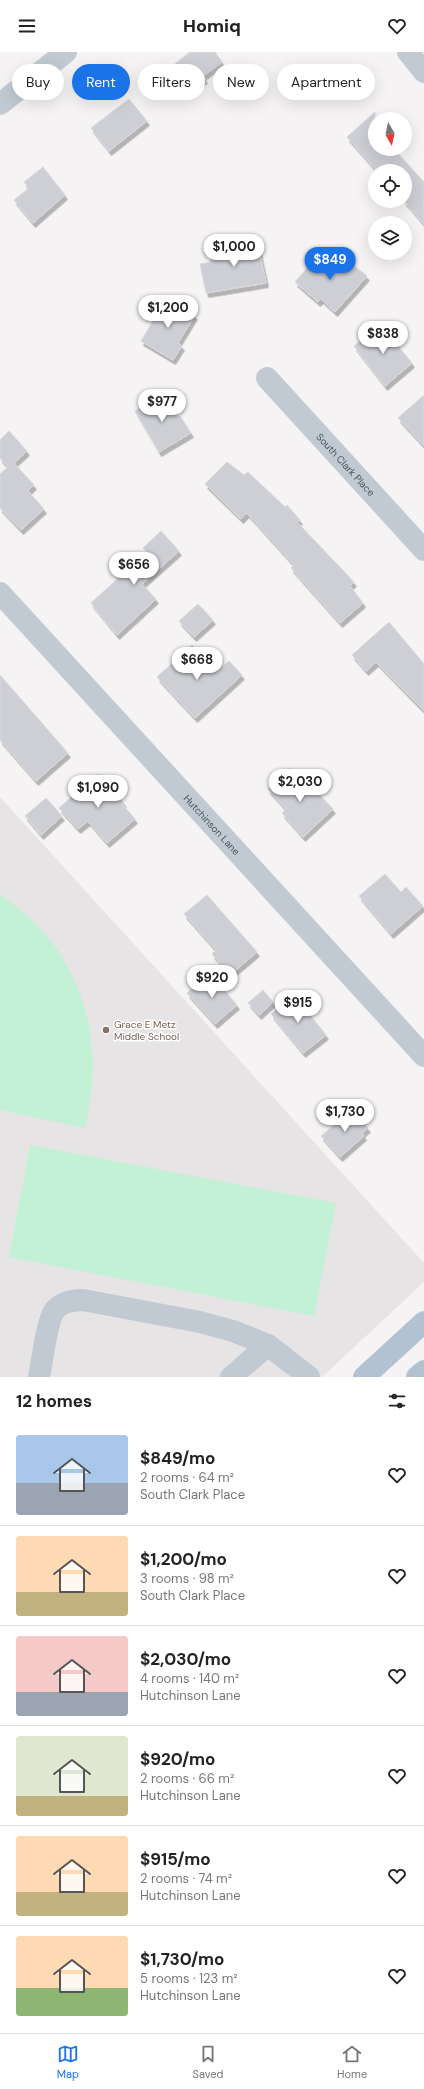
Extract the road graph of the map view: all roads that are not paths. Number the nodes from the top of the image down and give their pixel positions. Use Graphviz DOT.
graph roads {
  1 [pos="66,52"];
  2 [pos="408,52"];
  3 [pos="424,72"];
  4 [pos="0,104"];
  5 [pos="266,378"];
  6 [pos="424,550"];
  7 [pos="0,593"];
  8 [pos="424,1056"];
  9 [pos="424,1322"];
  10 [pos="268,1345"];
  11 [pos="424,1371"];
  12 [pos="39,1377"];
  13 [pos="231,1377"];
  14 [pos="309,1377"];
  15 [pos="364,1377"];
  16 [pos="417,1377"];
  1 -- 4 [label="street"];
  2 -- 3 [label="street"];
  5 -- 6 [label="street, South Clark Place"];
  7 -- 8 [label="street, Hutchinson Lane"];
  9 -- 15 [label="main road"];
  10 -- 12 [label="street"];
  10 -- 13 [label="street"];
  10 -- 14 [label="street"];
  11 -- 16 [label="main road"];
}
